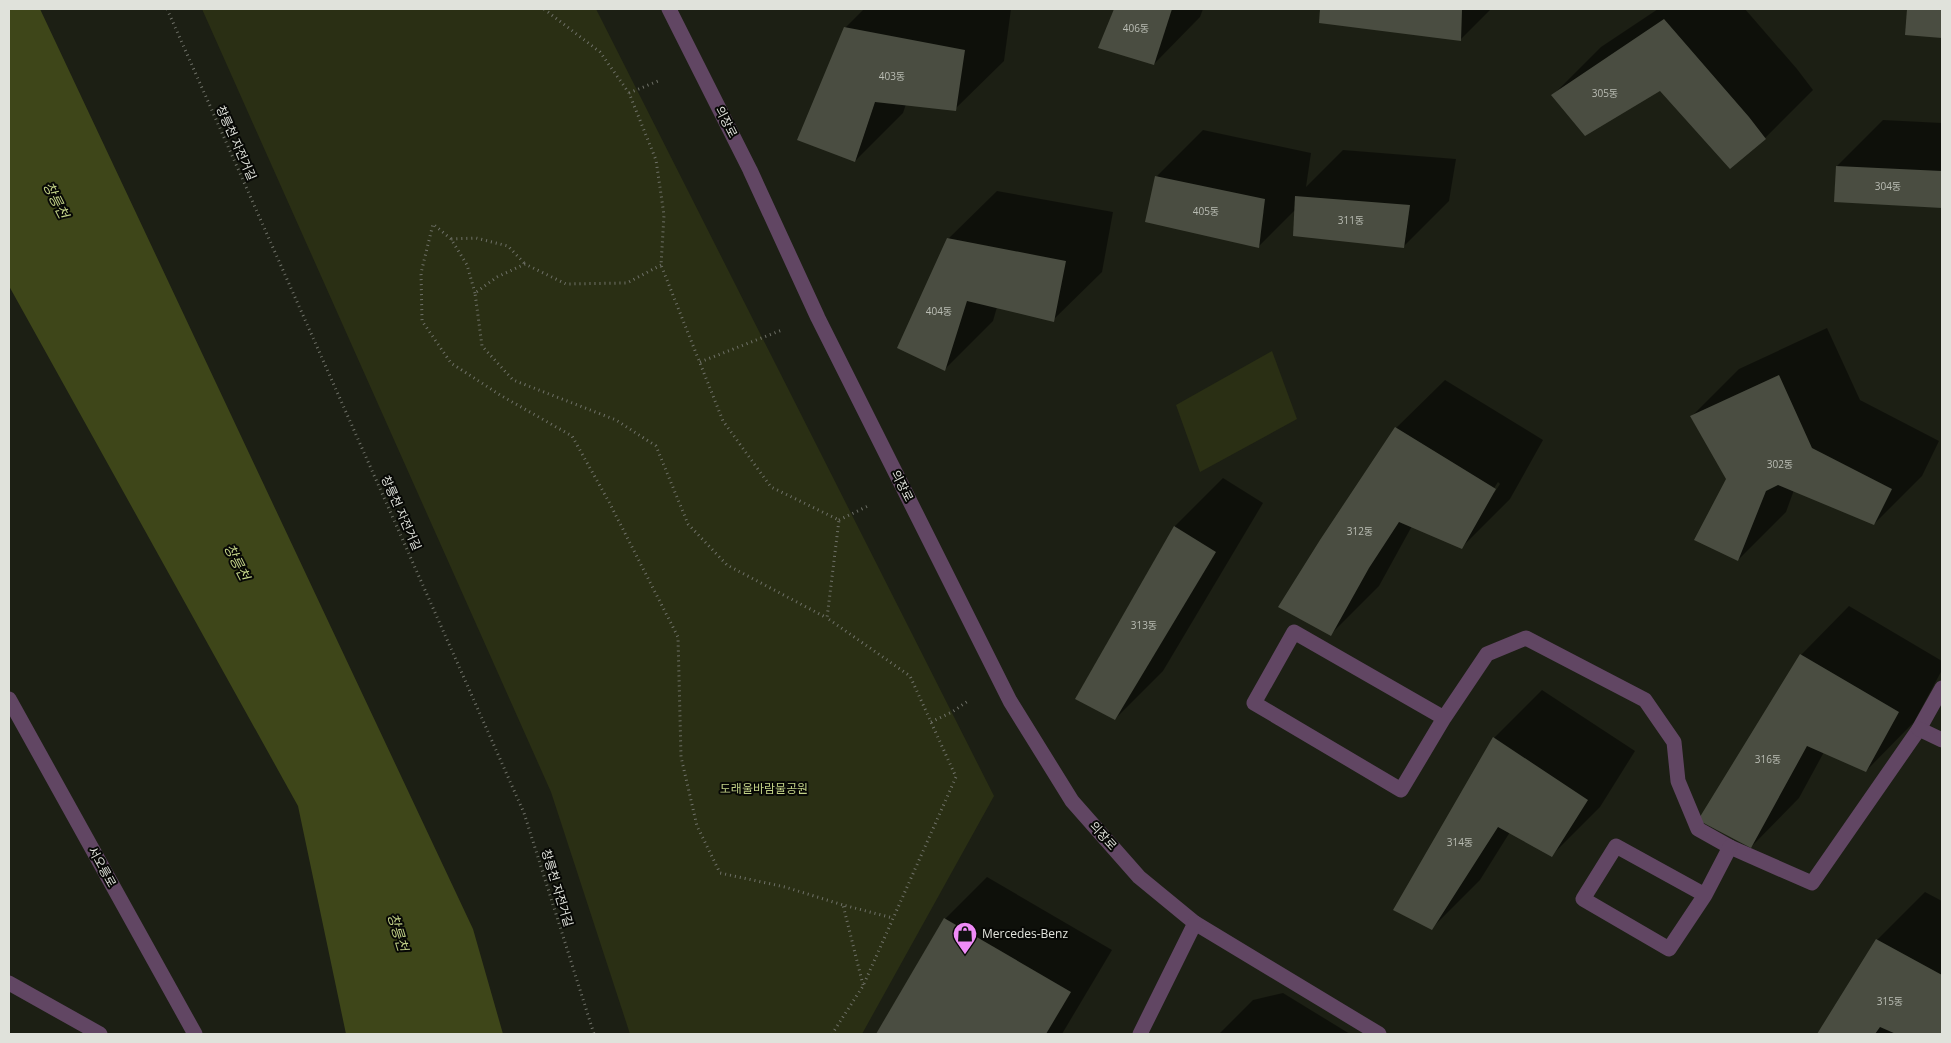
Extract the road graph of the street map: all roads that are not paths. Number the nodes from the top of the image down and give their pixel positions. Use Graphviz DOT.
graph roads {
  1 [pos="669,9"];
  2 [pos="1942,688"];
  3 [pos="9,699"];
  4 [pos="1444,718"];
  5 [pos="1918,729"];
  6 [pos="1942,740"];
  7 [pos="1730,847"];
  8 [pos="1705,895"];
  9 [pos="1195,923"];
  10 [pos="9,983"];
  11 [pos="100,1034"];
  12 [pos="195,1034"];
  13 [pos="1140,1034"];
  14 [pos="1379,1034"];
  1 -- 9 [label="street, 의장로"];
  2 -- 5 [label="street"];
  3 -- 12 [label="street, 서오릉로"];
  4 -- 4 [label="street"];
  4 -- 7 [label="street"];
  5 -- 6 [label="street"];
  5 -- 7 [label="street"];
  7 -- 8 [label="street"];
  8 -- 8 [label="street"];
  9 -- 13 [label="street"];
  9 -- 14 [label="street, 의장로"];
  10 -- 11 [label="street"];
}
